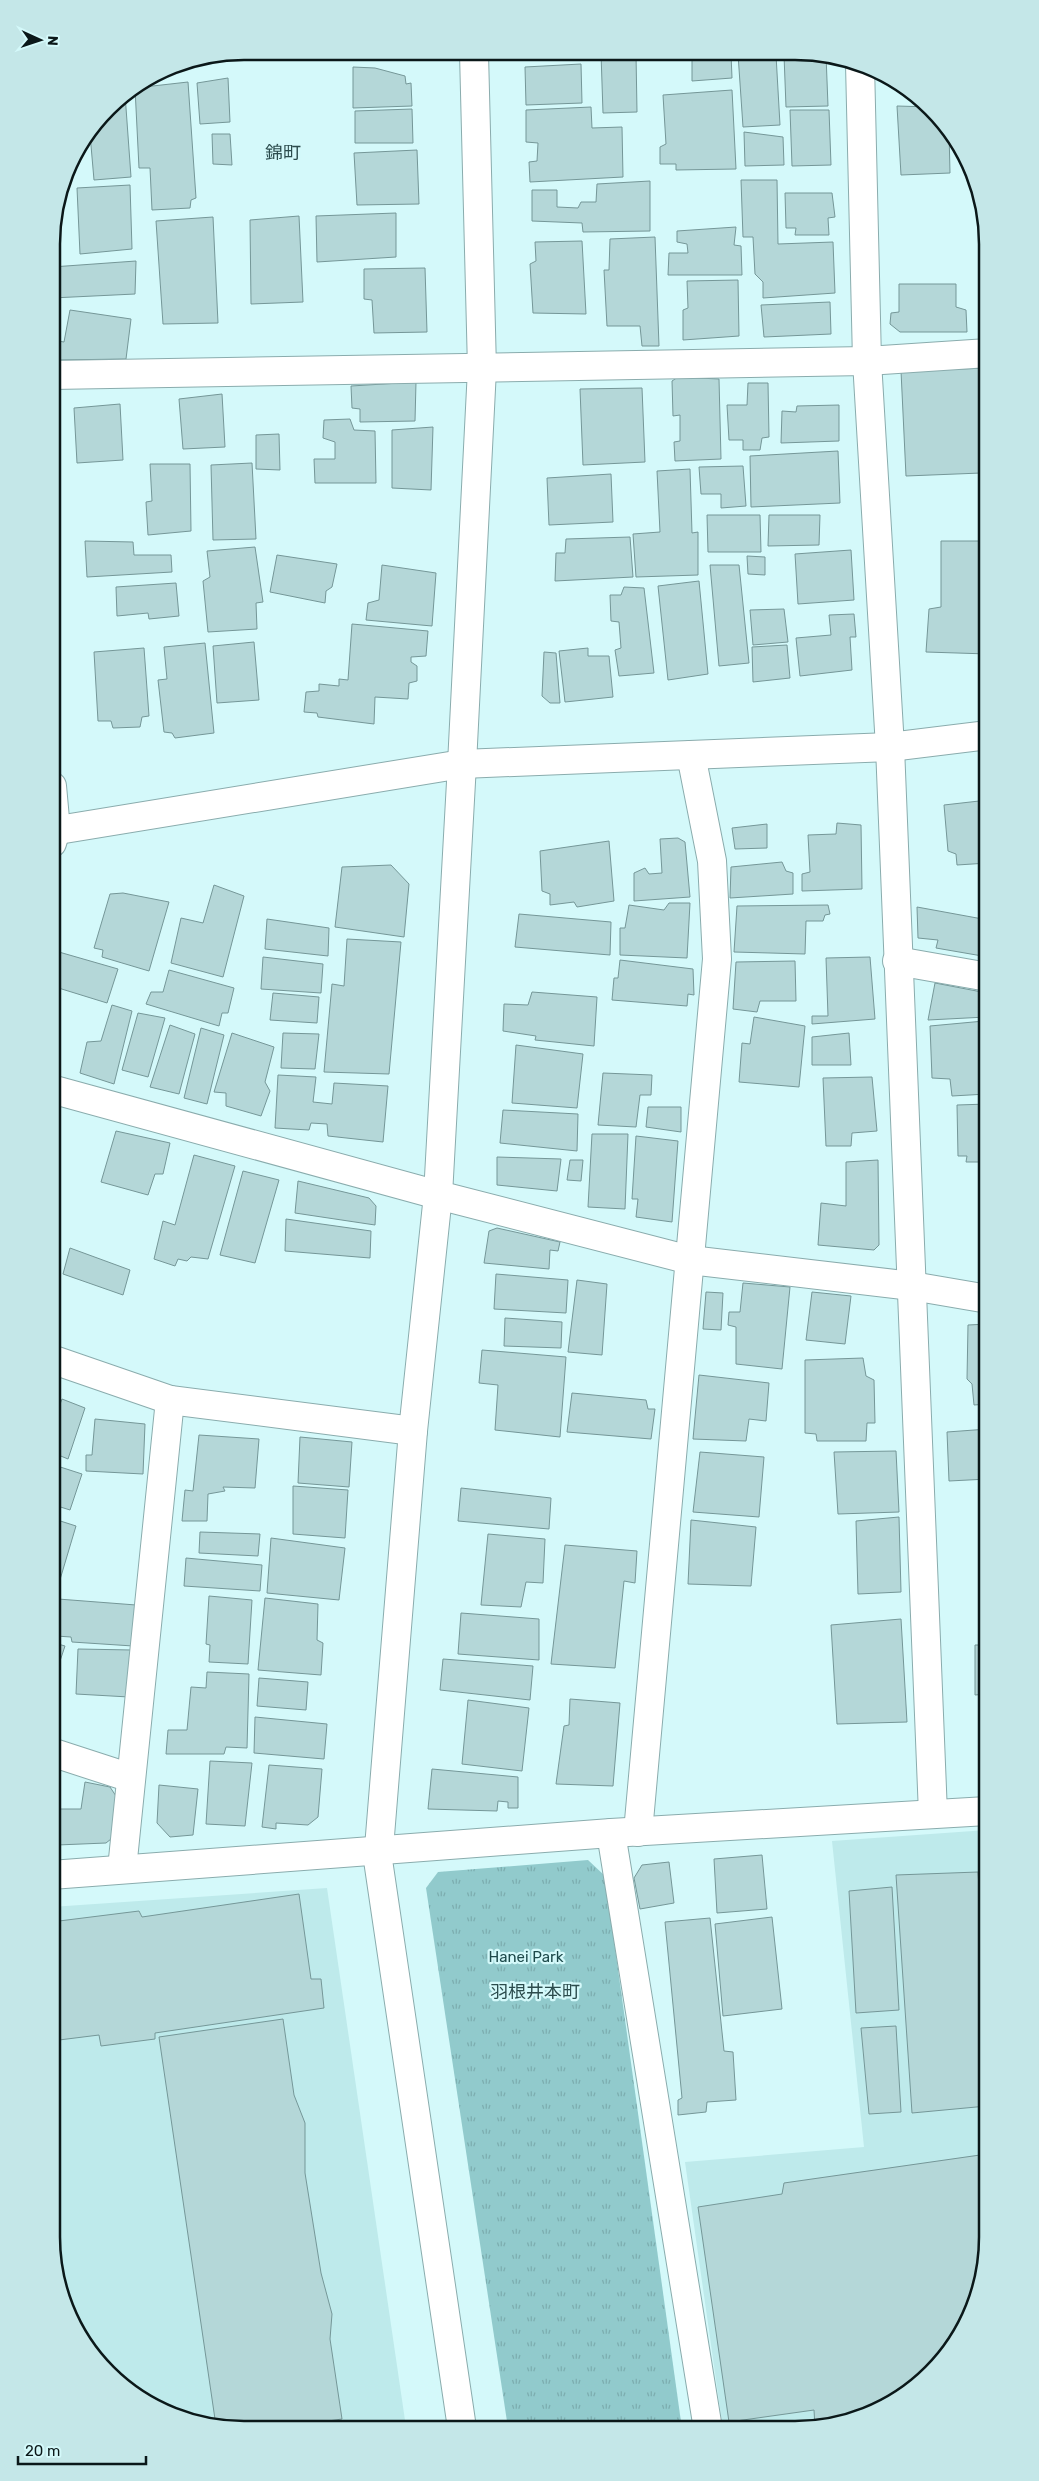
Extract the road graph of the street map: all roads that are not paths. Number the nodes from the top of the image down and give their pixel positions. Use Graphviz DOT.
graph roads {
  1 [pos="474,60"];
  2 [pos="860,72"];
  3 [pos="979,354"];
  4 [pos="867,361"];
  5 [pos="482,369"];
  6 [pos="60,375"];
  7 [pos="979,735"];
  8 [pos="890,747"];
  9 [pos="690,755"];
  10 [pos="462,764"];
  11 [pos="60,834"];
  12 [pos="897,962"];
  13 [pos="979,976"];
  14 [pos="60,1091"];
  15 [pos="438,1195"];
  16 [pos="690,1260"];
  17 [pos="912,1286"];
  18 [pos="979,1297"];
  19 [pos="60,1362"];
  20 [pos="170,1400"];
  21 [pos="413,1431"];
  22 [pos="60,1755"];
  23 [pos="131,1778"];
  24 [pos="979,1811"];
  25 [pos="933,1814"];
  26 [pos="638,1832"];
  27 [pos="611,1833"];
  28 [pos="378,1851"];
  29 [pos="122,1869"];
  30 [pos="60,1874"];
  31 [pos="461,2421"];
  32 [pos="707,2421"];
  1 -- 5 [label="street"];
  2 -- 4 [label="street"];
  3 -- 4 [label="street"];
  4 -- 5 [label="street"];
  4 -- 8 [label="street"];
  5 -- 6 [label="street"];
  5 -- 10 [label="street"];
  7 -- 8 [label="street"];
  8 -- 9 [label="street"];
  8 -- 12 [label="street"];
  9 -- 10 [label="street"];
  9 -- 16 [label="street"];
  10 -- 11 [label="street"];
  10 -- 15 [label="street"];
  12 -- 13 [label="street"];
  12 -- 17 [label="street"];
  14 -- 15 [label="street"];
  15 -- 16 [label="street"];
  15 -- 21 [label="street"];
  16 -- 17 [label="street"];
  16 -- 26 [label="street"];
  17 -- 18 [label="street"];
  17 -- 25 [label="street"];
  19 -- 20 [label="street"];
  20 -- 21 [label="street"];
  20 -- 23 [label="street"];
  21 -- 28 [label="street"];
  22 -- 23 [label="street"];
  23 -- 29 [label="street"];
  24 -- 25 [label="street"];
  25 -- 26 [label="street"];
  26 -- 27 [label="street"];
  27 -- 28 [label="street"];
  27 -- 32 [label="street"];
  28 -- 29 [label="street"];
  28 -- 31 [label="street"];
  29 -- 30 [label="street"];
}
